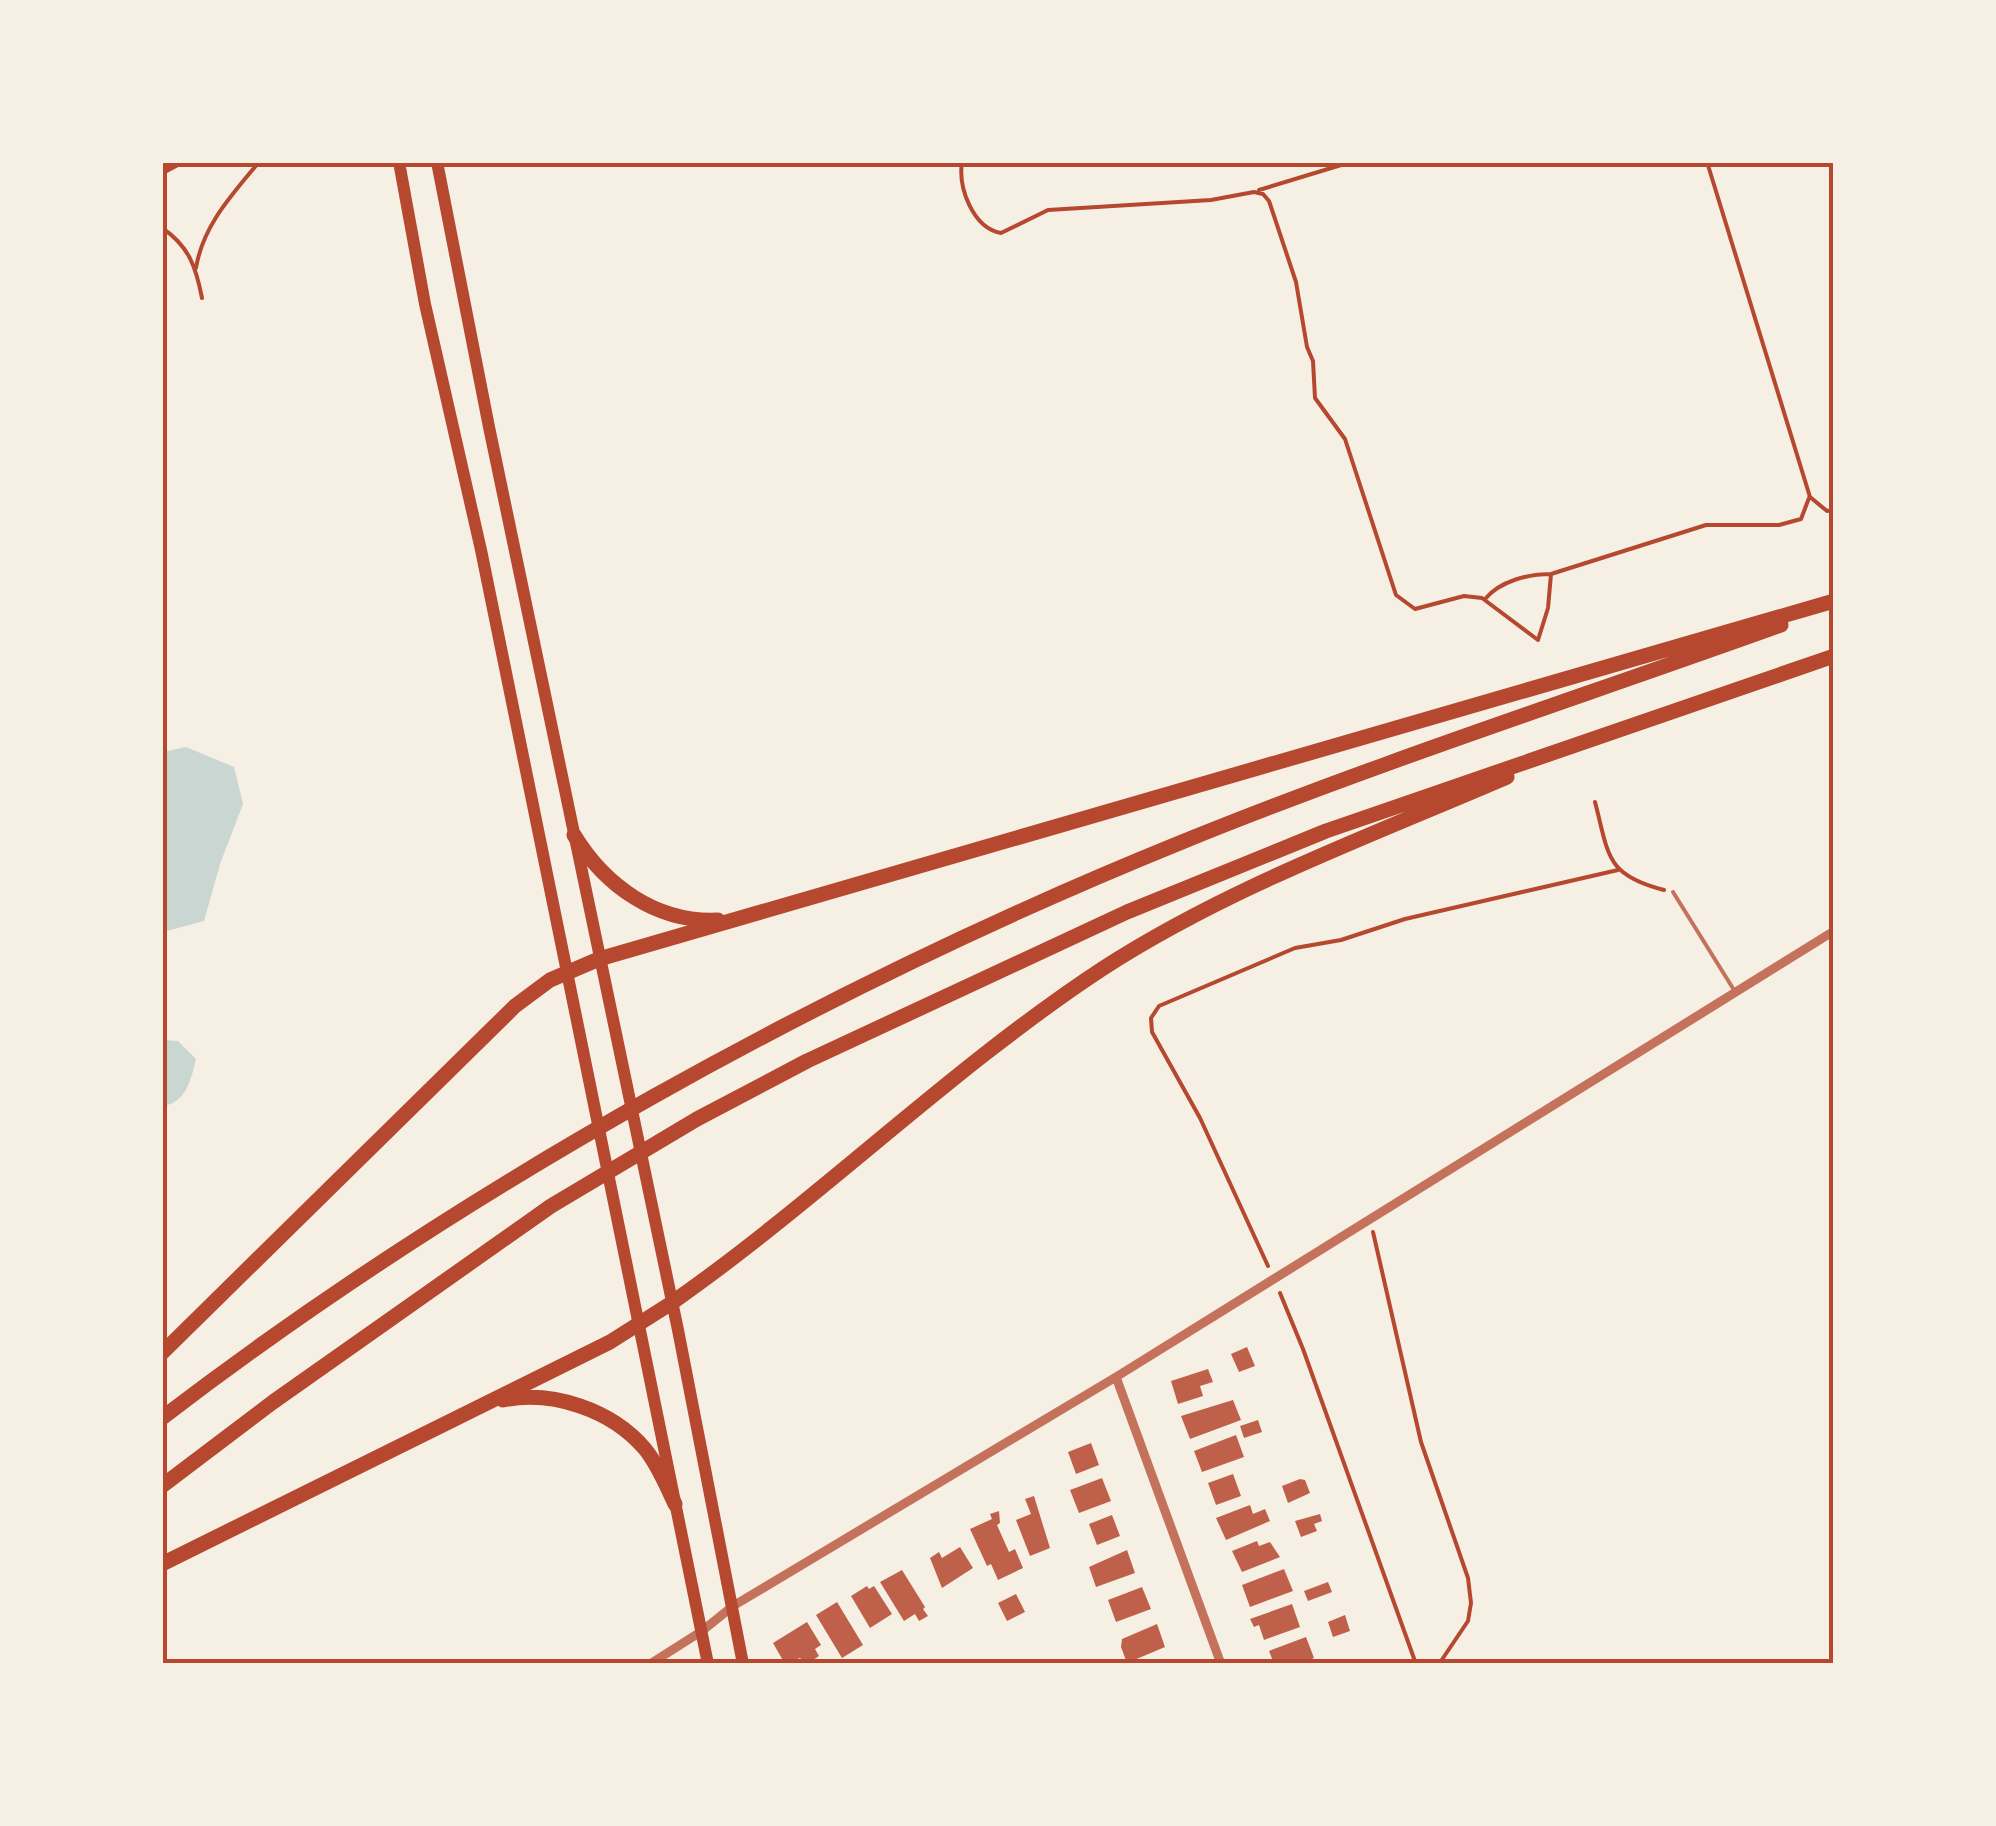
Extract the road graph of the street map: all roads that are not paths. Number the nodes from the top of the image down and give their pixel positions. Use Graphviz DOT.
graph roads {
  1 [pos="175,162"];
  2 [pos="399,162"];
  3 [pos="437,162"];
  4 [pos="162,170"];
  5 [pos="1834,604"];
  6 [pos="1834,656"];
  7 [pos="1610,732"];
  8 [pos="574,835"];
  9 [pos="1674,892"];
  10 [pos="752,916"];
  11 [pos="1834,930"];
  12 [pos="600,959"];
  13 [pos="566,973"];
  14 [pos="1734,992"];
  15 [pos="670,1304"];
  16 [pos="638,1324"];
  17 [pos="162,1352"];
  18 [pos="1116,1377"];
  19 [pos="466,1413"];
  20 [pos="162,1418"];
  21 [pos="162,1486"];
  22 [pos="675,1504"];
  23 [pos="162,1564"];
  24 [pos="733,1606"];
  25 [pos="702,1631"];
  26 [pos="650,1664"];
  27 [pos="708,1664"];
  28 [pos="743,1664"];
  29 [pos="1221,1664"];
  1 -- 4 [label="main road"];
  2 -- 13 [label="main road"];
  3 -- 8 [label="main road"];
  5 -- 10 [label="highway"];
  5 -- 20 [label="highway"];
  6 -- 7 [label="highway"];
  7 -- 15 [label="highway"];
  7 -- 21 [label="highway"];
  8 -- 10 [label="highway"];
  8 -- 12 [label="main road"];
  9 -- 14 [label="lane"];
  10 -- 12 [label="highway"];
  11 -- 14 [label="street"];
  12 -- 13 [label="highway"];
  12 -- 15 [label="main road"];
  13 -- 16 [label="main road"];
  13 -- 17 [label="highway"];
  14 -- 18 [label="street"];
  15 -- 16 [label="highway"];
  15 -- 24 [label="main road"];
  16 -- 19 [label="highway"];
  16 -- 22 [label="main road"];
  18 -- 24 [label="street"];
  18 -- 29 [label="street"];
  19 -- 22 [label="highway"];
  19 -- 23 [label="highway"];
  22 -- 25 [label="main road"];
  24 -- 25 [label="street"];
  24 -- 28 [label="main road"];
  25 -- 26 [label="street"];
  25 -- 27 [label="main road"];
}
